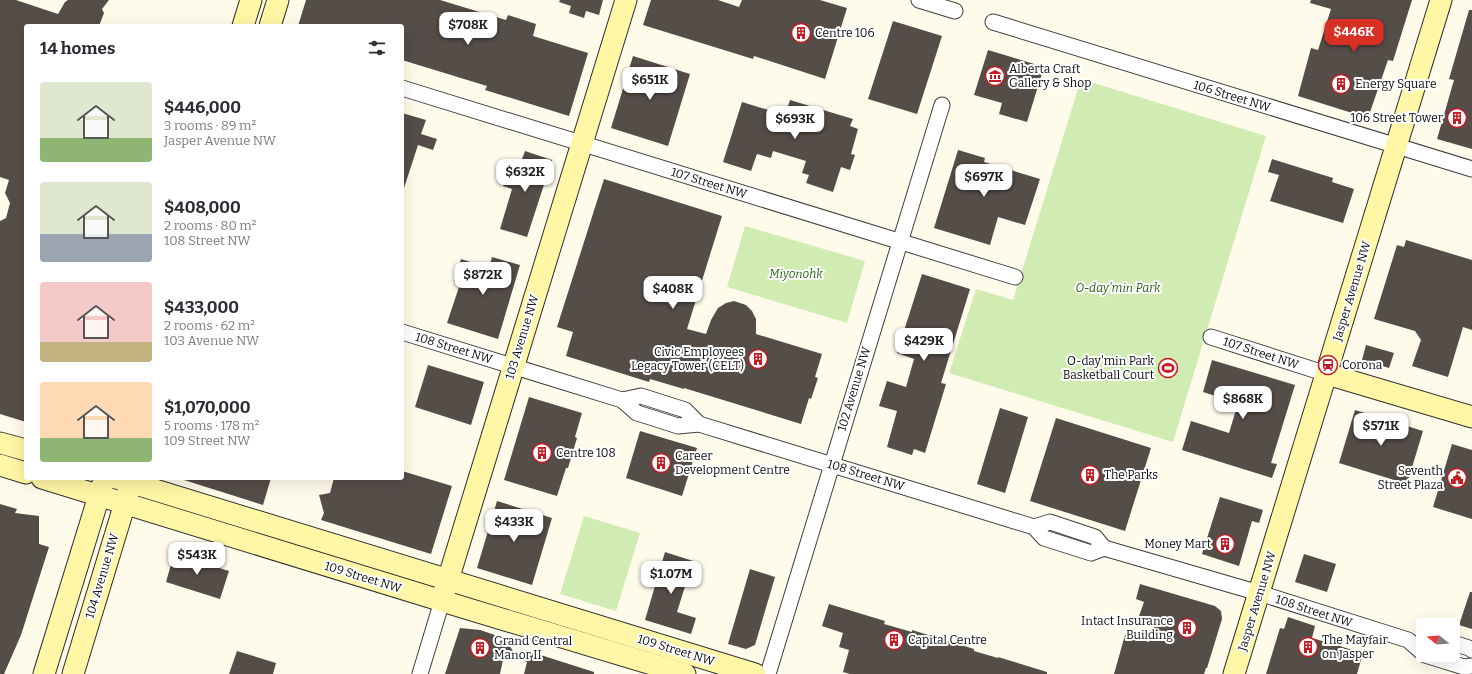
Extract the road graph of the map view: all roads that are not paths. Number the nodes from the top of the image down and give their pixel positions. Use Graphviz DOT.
graph roads {
  1 [pos="251,0"];
  2 [pos="278,0"];
  3 [pos="626,0"];
  4 [pos="919,0"];
  5 [pos="1441,0"];
  6 [pos="955,11"];
  7 [pos="993,22"];
  8 [pos="244,24"];
  9 [pos="271,24"];
  10 [pos="404,89"];
  11 [pos="942,105"];
  12 [pos="582,144"];
  13 [pos="1397,146"];
  14 [pos="1472,169"];
  15 [pos="900,241"];
  16 [pos="1016,277"];
  17 [pos="404,333"];
  18 [pos="1211,337"];
  19 [pos="513,366"];
  20 [pos="1327,374"];
  21 [pos="1472,417"];
  22 [pos="0,443"];
  23 [pos="24,449"];
  24 [pos="832,464"];
  25 [pos="0,465"];
  26 [pos="24,472"];
  27 [pos="55,480"];
  28 [pos="127,480"];
  29 [pos="102,487"];
  30 [pos="125,503"];
  31 [pos="448,580"];
  32 [pos="1259,593"];
  33 [pos="442,601"];
  34 [pos="1416,639"];
  35 [pos="1408,640"];
  36 [pos="1460,645"];
  37 [pos="1416,647"];
  38 [pos="1472,650"];
  39 [pos="1449,662"];
  40 [pos="1472,666"];
  41 [pos="44,674"];
  42 [pos="73,674"];
  43 [pos="420,674"];
  44 [pos="685,674"];
  45 [pos="755,674"];
  46 [pos="768,674"];
  47 [pos="1234,674"];
  1 -- 8 [label="main road"];
  2 -- 9 [label="main road"];
  3 -- 12 [label="main road, 103 Avenue NW"];
  4 -- 6 [label="street"];
  5 -- 13 [label="main road, Jasper Avenue NW"];
  7 -- 13 [label="street, 106 Street NW"];
  10 -- 12 [label="street, 107 Street NW"];
  11 -- 15 [label="street, 102 Avenue NW"];
  12 -- 15 [label="street, 107 Street NW"];
  12 -- 19 [label="main road, 103 Avenue NW"];
  13 -- 14 [label="street, 106 Street NW"];
  13 -- 20 [label="main road, Jasper Avenue NW"];
  15 -- 16 [label="street, 107 Street NW"];
  15 -- 24 [label="street, 102 Avenue NW"];
  17 -- 19 [label="street, 108 Street NW"];
  18 -- 20 [label="street, 107 Street NW"];
  19 -- 24 [label="street, 108 Street NW"];
  19 -- 31 [label="main road, 103 Avenue NW"];
  20 -- 21 [label="main road, 107 Street NW"];
  20 -- 32 [label="main road, Jasper Avenue NW"];
  22 -- 23 [label="main road"];
  24 -- 32 [label="street, 108 Street NW"];
  24 -- 46 [label="street, 102 Avenue NW"];
  25 -- 26 [label="main road"];
  27 -- 29 [label="main road, 109 Street NW"];
  28 -- 30 [label="main road, 104 Avenue NW"];
  28 -- 31 [label="main road, 109 Street NW"];
  29 -- 30 [label="main road, 109 Street NW"];
  29 -- 41 [label="main road"];
  30 -- 33 [label="main road, 109 Street NW"];
  30 -- 42 [label="main road, 104 Avenue NW"];
  31 -- 33 [label="main road, 103 Avenue NW"];
  31 -- 45 [label="main road, 109 Street NW"];
  32 -- 35 [label="street, 108 Street NW"];
  32 -- 47 [label="main road, Jasper Avenue NW"];
  33 -- 43 [label="street, 103 Avenue NW"];
  33 -- 44 [label="main road, 109 Street NW"];
  34 -- 35 [label="street, 108 Street NW"];
  35 -- 37 [label="street, 108 Street NW"];
  36 -- 38 [label="street"];
  39 -- 40 [label="street, 108 Street NW"];
}
